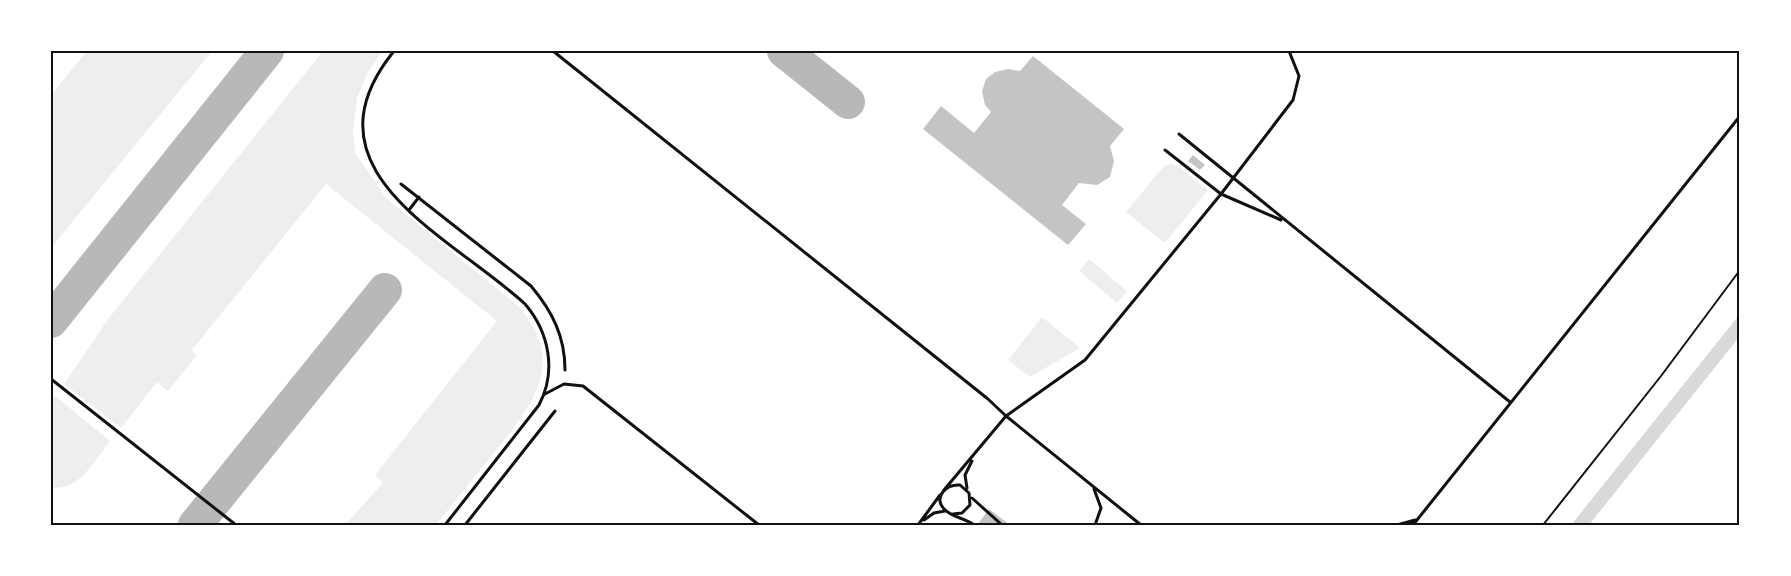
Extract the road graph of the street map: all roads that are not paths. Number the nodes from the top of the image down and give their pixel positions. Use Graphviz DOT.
graph roads {
  1 [pos="394,51"];
  2 [pos="553,51"];
  3 [pos="1289,51"];
  4 [pos="1740,116"];
  5 [pos="1179,134"];
  6 [pos="1165,150"];
  7 [pos="1233,178"];
  8 [pos="401,184"];
  9 [pos="1221,194"];
  10 [pos="418,197"];
  11 [pos="409,210"];
  12 [pos="1285,222"];
  13 [pos="565,370"];
  14 [pos="51,378"];
  15 [pos="544,395"];
  16 [pos="1510,402"];
  17 [pos="555,411"];
  18 [pos="1006,416"];
  19 [pos="975,454"];
  20 [pos="1091,485"];
  21 [pos="943,491"];
  22 [pos="969,492"];
  23 [pos="946,512"];
  24 [pos="953,514"];
  25 [pos="1417,520"];
  26 [pos="919,524"];
  27 [pos="236,525"];
  28 [pos="445,525"];
  29 [pos="465,525"];
  30 [pos="759,525"];
  31 [pos="974,525"];
  32 [pos="1002,525"];
  33 [pos="1095,525"];
  34 [pos="1141,525"];
  35 [pos="1397,525"];
  36 [pos="1413,525"];
  1 -- 11 [label="lane"];
  2 -- 18 [label="lane"];
  3 -- 7 [label="lane"];
  4 -- 16 [label="lane"];
  5 -- 7 [label="lane"];
  6 -- 9 [label="lane"];
  7 -- 9 [label="lane"];
  7 -- 12 [label="lane"];
  8 -- 10 [label="lane"];
  9 -- 12 [label="lane"];
  9 -- 18 [label="lane"];
  10 -- 11 [label="lane"];
  10 -- 13 [label="lane"];
  11 -- 15 [label="lane"];
  12 -- 16 [label="lane"];
  14 -- 27 [label="lane"];
  15 -- 28 [label="lane"];
  15 -- 30 [label="lane"];
  16 -- 25 [label="lane"];
  17 -- 29 [label="lane"];
  18 -- 19 [label="lane"];
  18 -- 20 [label="lane"];
  19 -- 21 [label="lane"];
  19 -- 22 [label="lane"];
  20 -- 33 [label="lane"];
  20 -- 34 [label="lane"];
  21 -- 22 [label="lane"];
  21 -- 23 [label="lane"];
  21 -- 26 [label="lane"];
  22 -- 24 [label="lane"];
  22 -- 32 [label="lane"];
  23 -- 24 [label="lane"];
  23 -- 26 [label="lane"];
  24 -- 31 [label="lane"];
  25 -- 35 [label="lane"];
  25 -- 36 [label="lane"];
}
